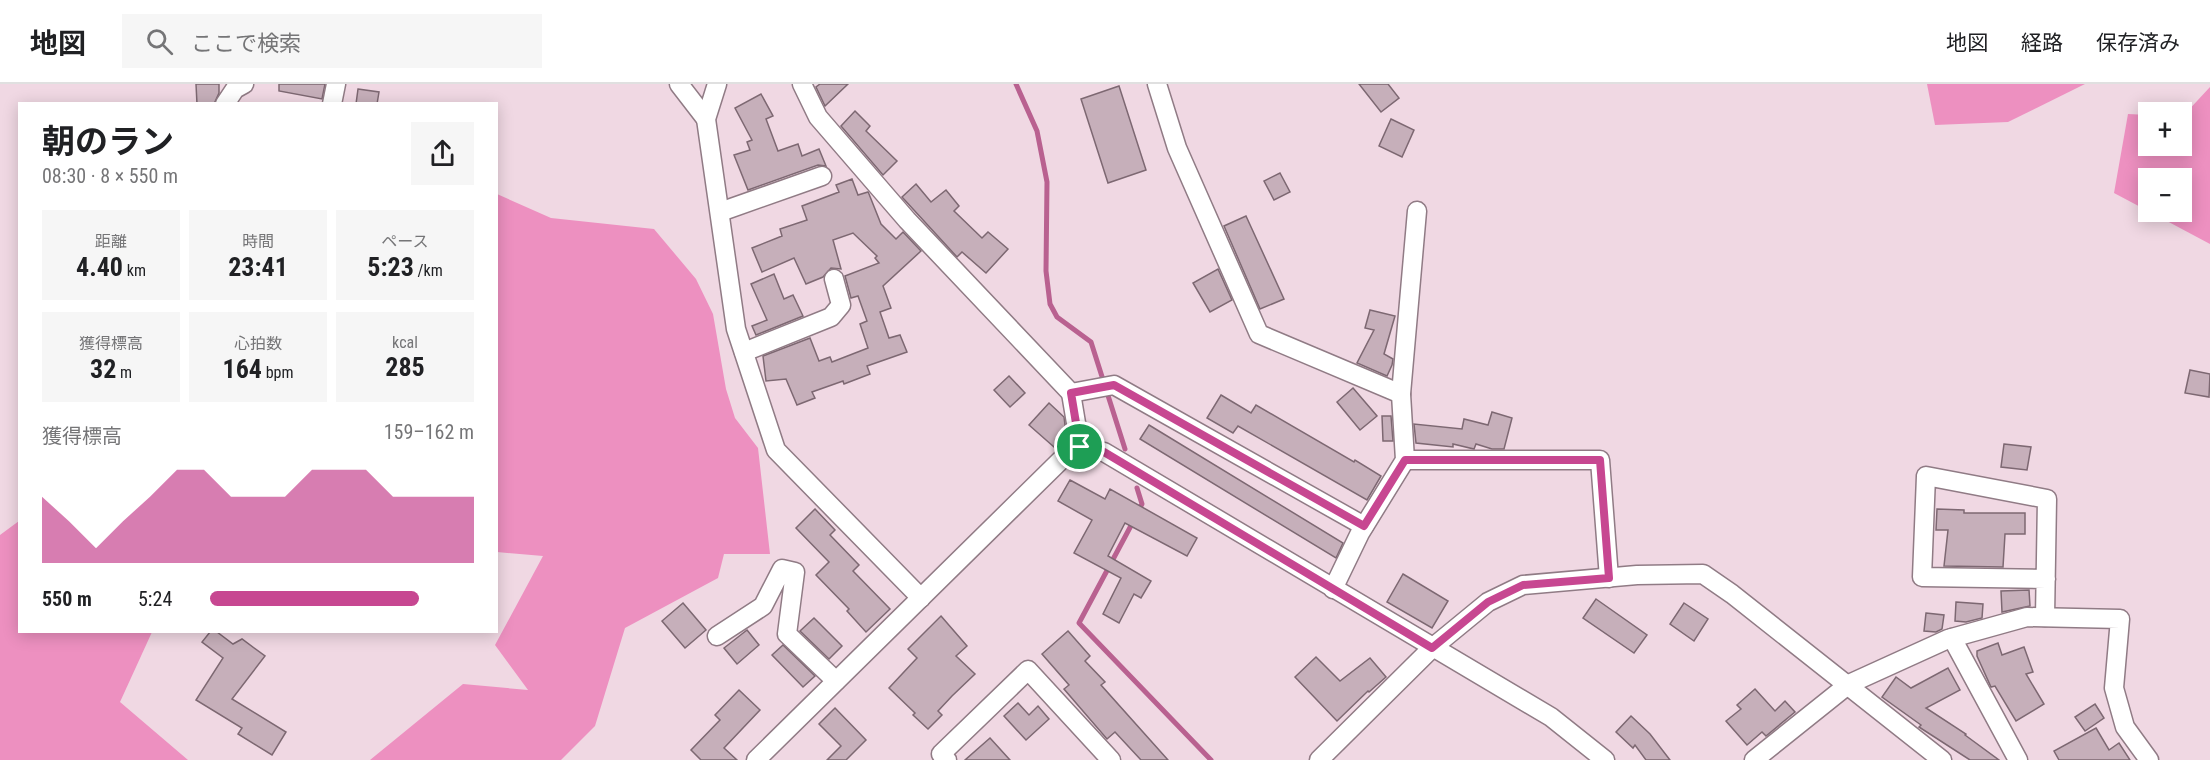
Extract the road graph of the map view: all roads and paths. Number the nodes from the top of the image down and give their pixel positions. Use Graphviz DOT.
graph roads {
  1 [pos="244,84"];
  2 [pos="336,84"];
  3 [pos="679,84"];
  4 [pos="717,84"];
  5 [pos="802,84"];
  6 [pos="1157,84"];
  7 [pos="226,102"];
  8 [pos="332,102"];
  9 [pos="706,119"];
  10 [pos="822,176"];
  11 [pos="1417,211"];
  12 [pos="720,212"];
  13 [pos="834,279"];
  14 [pos="744,352"];
  15 [pos="1071,393"];
  16 [pos="1401,394"];
  17 [pos="1080,447"];
  18 [pos="1405,460"];
  19 [pos="1364,526"];
  20 [pos="1609,578"];
  21 [pos="2046,579"];
  22 [pos="1333,589"];
  23 [pos="921,598"];
  24 [pos="2045,617"];
  25 [pos="717,636"];
  26 [pos="1952,638"];
  27 [pos="1432,648"];
  28 [pos="836,681"];
  29 [pos="1849,684"];
  30 [pos="1756,759"];
  31 [pos="756,760"];
  32 [pos="947,760"];
  33 [pos="1112,760"];
  34 [pos="1318,760"];
  35 [pos="1605,760"];
  36 [pos="1942,760"];
  37 [pos="2018,760"];
  38 [pos="2149,760"];
  1 -- 7 [label="street"];
  2 -- 8 [label="street"];
  3 -- 9 [label="street"];
  4 -- 9 [label="street"];
  5 -- 15 [label="street"];
  6 -- 16 [label="street"];
  9 -- 12 [label="street"];
  10 -- 12 [label="street"];
  11 -- 16 [label="street"];
  12 -- 14 [label="street"];
  13 -- 14 [label="street"];
  14 -- 23 [label="street"];
  15 -- 17 [label="street"];
  15 -- 19 [label="street"];
  16 -- 18 [label="street"];
  17 -- 22 [label="street"];
  17 -- 23 [label="street"];
  18 -- 19 [label="street"];
  18 -- 20 [label="street"];
  19 -- 22 [label="street"];
  20 -- 27 [label="street"];
  20 -- 29 [label="street"];
  21 -- 21 [label="street"];
  21 -- 24 [label="street"];
  22 -- 27 [label="street"];
  23 -- 28 [label="street"];
  24 -- 26 [label="street"];
  24 -- 38 [label="street"];
  25 -- 28 [label="street"];
  26 -- 29 [label="street"];
  26 -- 37 [label="street"];
  27 -- 34 [label="street"];
  27 -- 35 [label="street"];
  28 -- 31 [label="street"];
  29 -- 30 [label="street"];
  29 -- 36 [label="street"];
  32 -- 33 [label="street"];
}
